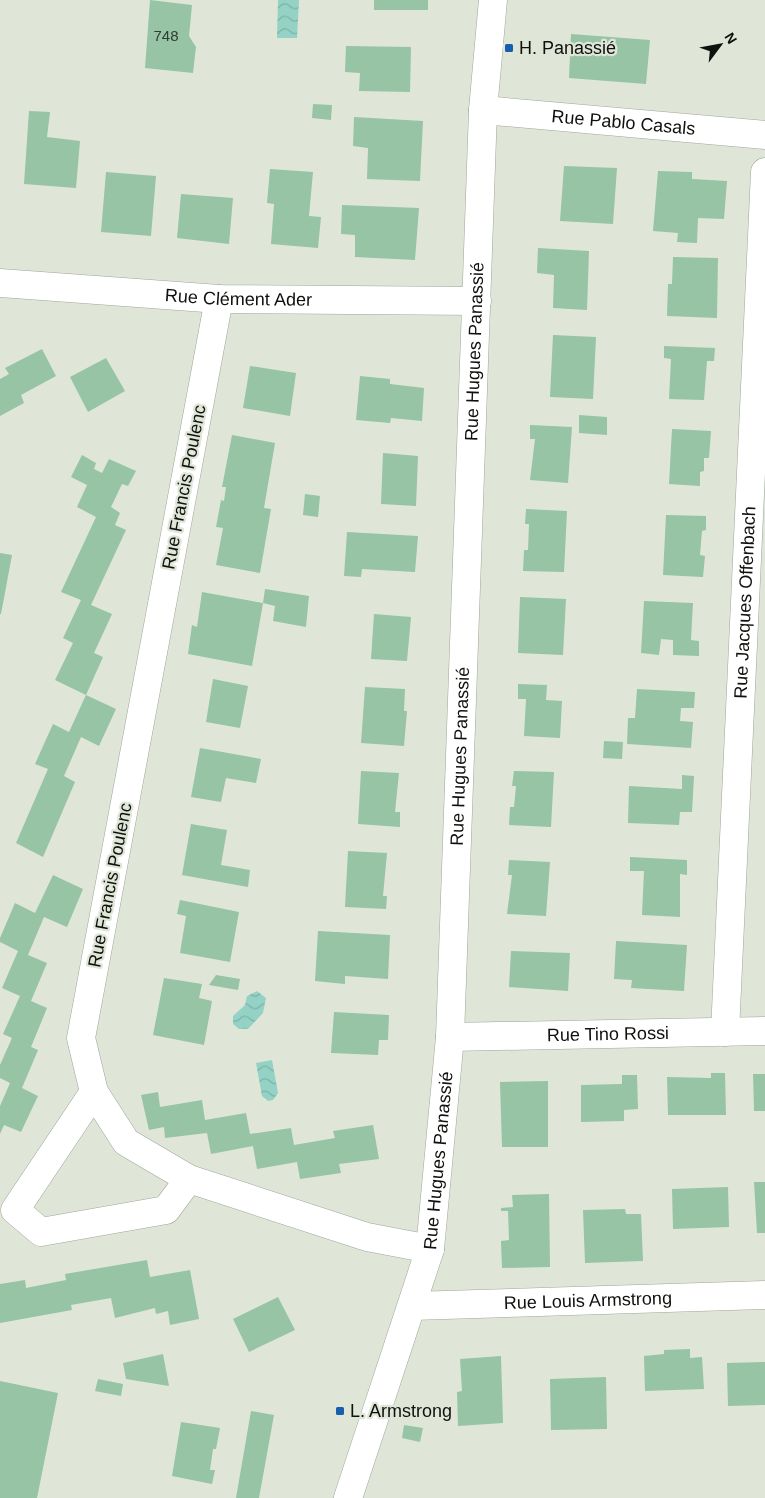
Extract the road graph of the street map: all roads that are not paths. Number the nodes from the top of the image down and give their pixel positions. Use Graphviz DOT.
graph roads {
  1 [pos="493,0"];
  2 [pos="483,110"];
  3 [pos="765,135"];
  4 [pos="765,172"];
  5 [pos="0,283"];
  6 [pos="219,299"];
  7 [pos="477,301"];
  8 [pos="760,380"];
  9 [pos="765,1031"];
  10 [pos="725,1032"];
  11 [pos="450,1037"];
  12 [pos="94,1092"];
  13 [pos="189,1179"];
  14 [pos="430,1249"];
  15 [pos="765,1295"];
  16 [pos="412,1306"];
  17 [pos="348,1498"];
  1 -- 2 [label="street, Rue Hugues Panassié"];
  2 -- 3 [label="street, Rue Pablo Casals"];
  2 -- 7 [label="street, Rue Hugues Panassié"];
  4 -- 8 [label="street, Rue Jacques Offenbach"];
  5 -- 6 [label="street, Rue Clément Ader"];
  6 -- 7 [label="street, Rue Clément Ader"];
  6 -- 12 [label="street, Rue Francis Poulenc"];
  7 -- 11 [label="street, Rue Hugues Panassié"];
  8 -- 10 [label="street, Rue Jacques Offenbach"];
  9 -- 10 [label="street, Rue Tino Rossi"];
  10 -- 11 [label="street, Rue Tino Rossi"];
  11 -- 14 [label="street, Rue Hugues Panassié"];
  12 -- 13 [label="street, Rue Francis Poulenc"];
  12 -- 13 [label="street"];
  13 -- 14 [label="street, Rue Francis Poulenc"];
  14 -- 16 [label="street, Rue Hugues Panassié"];
  15 -- 16 [label="street, Rue Louis Armstrong"];
  16 -- 17 [label="street, Rue Hugues Panassié"];
}
